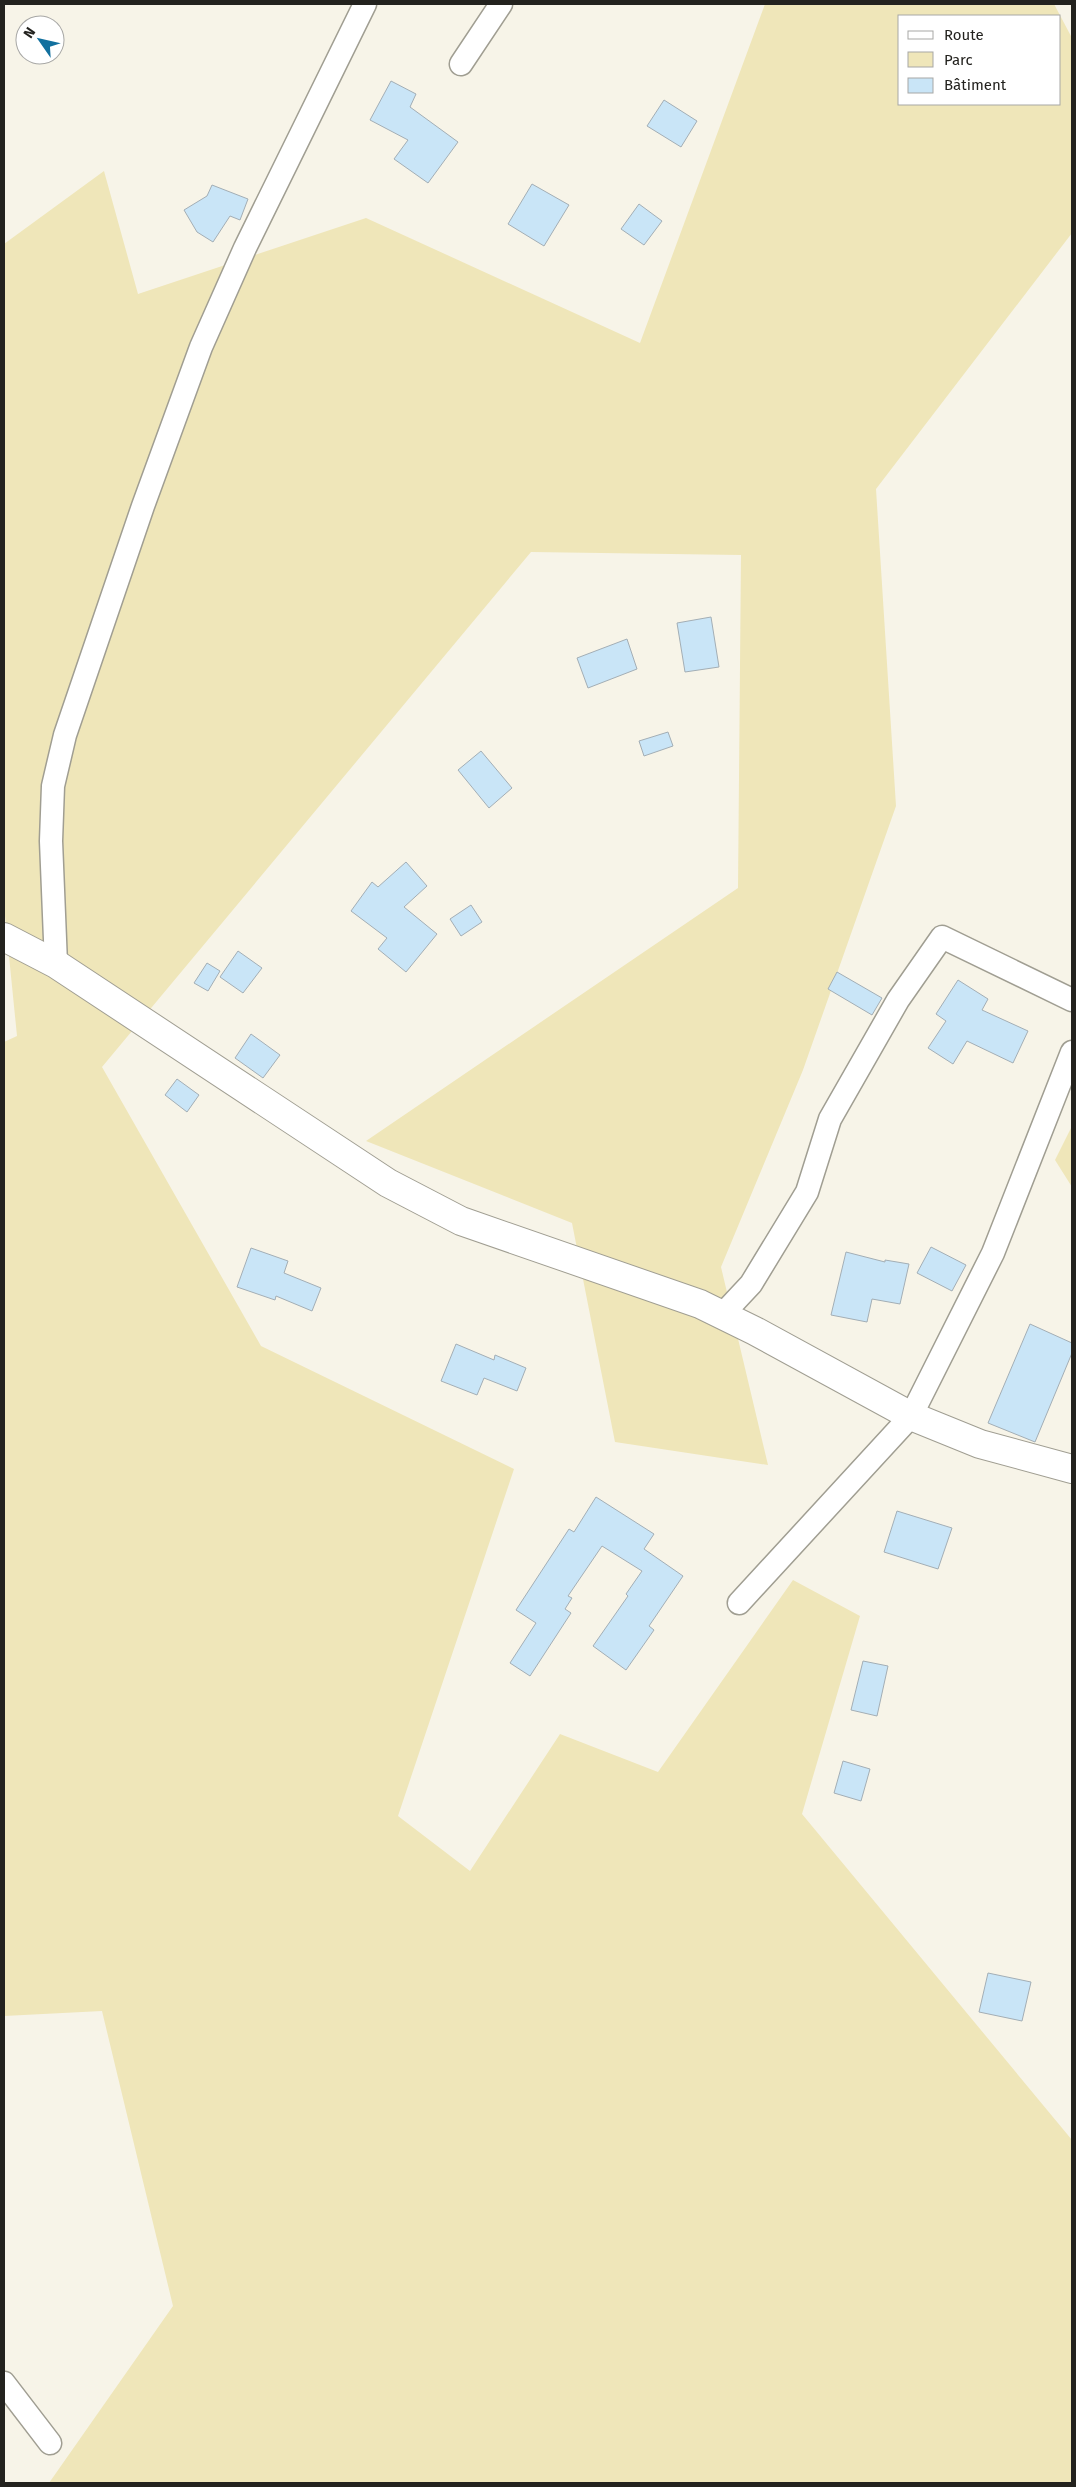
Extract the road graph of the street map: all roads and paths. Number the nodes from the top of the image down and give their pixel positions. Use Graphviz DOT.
graph roads {
  1 [pos="365,4"];
  2 [pos="501,4"];
  3 [pos="461,64"];
  4 [pos="4,937"];
  5 [pos="56,964"];
  6 [pos="1072,1000"];
  7 [pos="1072,1052"];
  8 [pos="722,1315"];
  9 [pos="911,1416"];
  10 [pos="1072,1469"];
  11 [pos="739,1603"];
  12 [pos="4,2384"];
  13 [pos="50,2442"];
  1 -- 5 [label="street"];
  2 -- 3 [label="street"];
  4 -- 5 [label="street"];
  5 -- 8 [label="street"];
  6 -- 8 [label="street"];
  7 -- 9 [label="street"];
  8 -- 9 [label="street"];
  9 -- 10 [label="street"];
  9 -- 11 [label="street"];
  12 -- 13 [label="street"];
}
